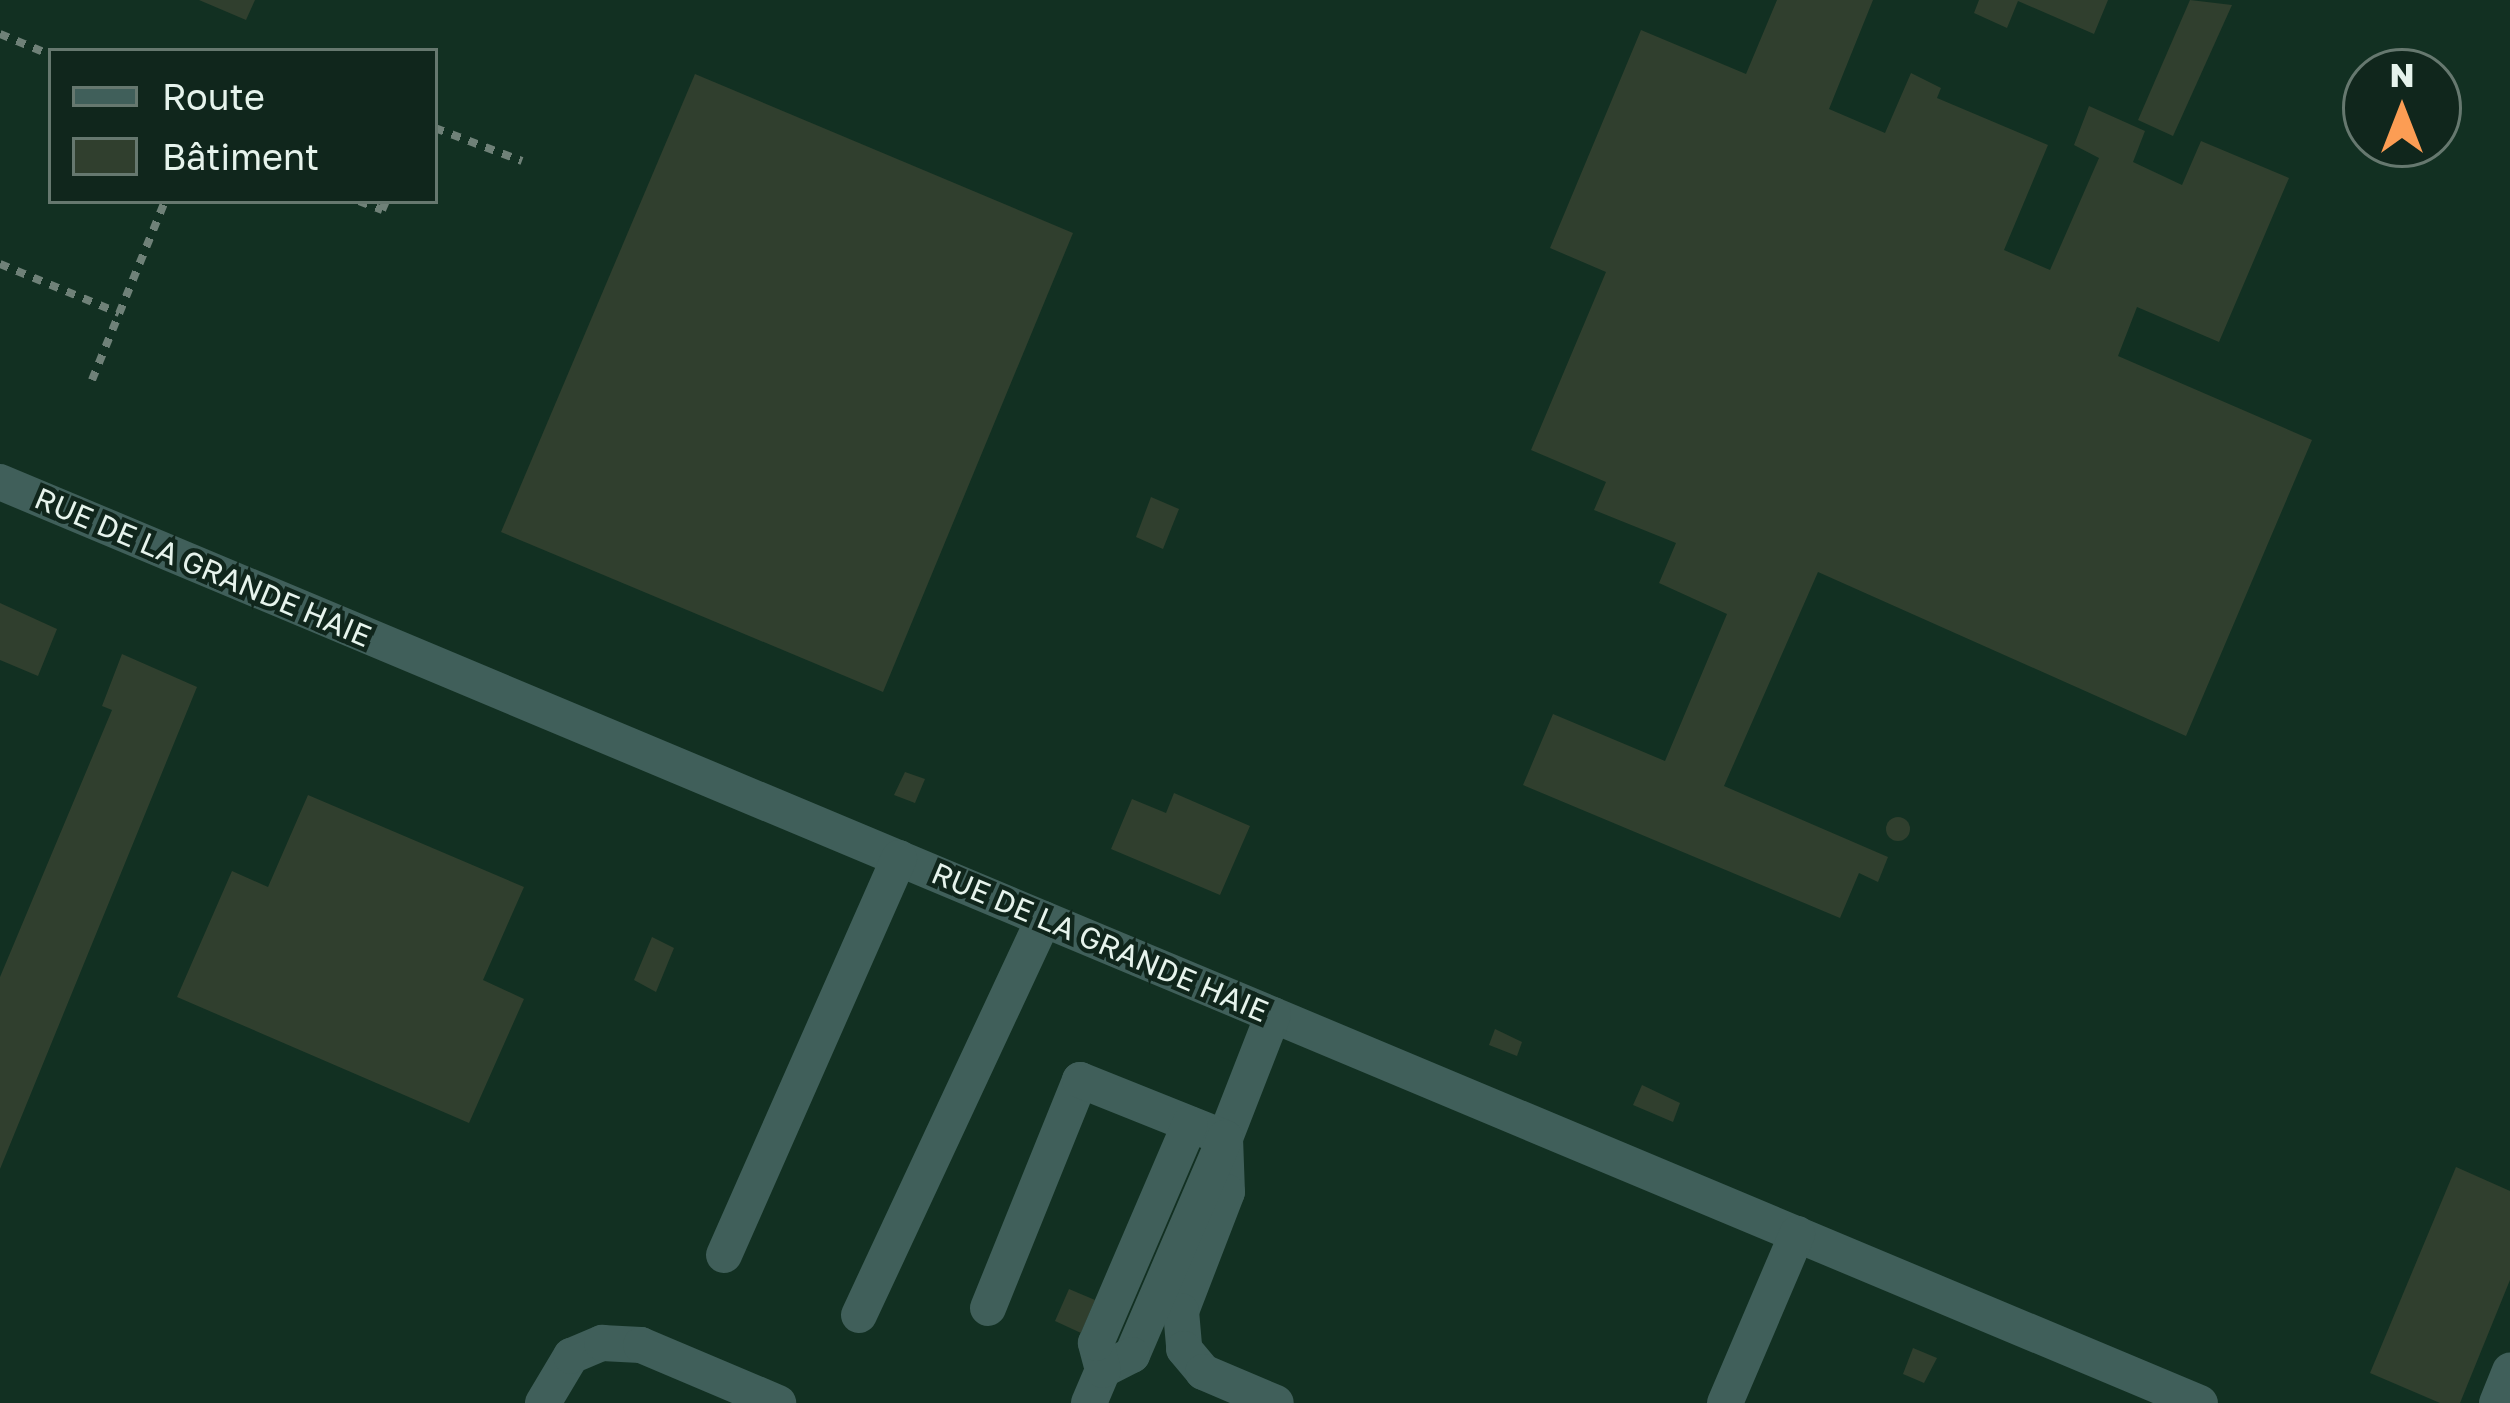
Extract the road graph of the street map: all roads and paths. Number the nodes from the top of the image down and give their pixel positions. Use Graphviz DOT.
graph roads {
  1 [pos="0,34"];
  2 [pos="48,54"];
  3 [pos="438,129"];
  4 [pos="522,161"];
  5 [pos="164,204"];
  6 [pos="0,264"];
  7 [pos="119,313"];
  8 [pos="92,380"];
  9 [pos="0,482"];
  10 [pos="899,858"];
  11 [pos="1044,919"];
  12 [pos="1273,1015"];
  13 [pos="1190,1124"];
  14 [pos="1225,1138"];
  15 [pos="1797,1234"];
  16 [pos="724,1255"];
  17 [pos="988,1308"];
  18 [pos="859,1315"];
  19 [pos="2510,1371"];
  20 [pos="1096,1387"];
  21 [pos="543,1403"];
  22 [pos="778,1403"];
  23 [pos="1276,1403"];
  24 [pos="1725,1403"];
  25 [pos="2200,1403"];
  26 [pos="2497,1403"];
  1 -- 2 [label="path"];
  3 -- 4 [label="path"];
  5 -- 7 [label="path"];
  6 -- 7 [label="path"];
  7 -- 8 [label="path"];
  9 -- 10 [label="street, RUE DE LA GRANDE HAIE"];
  10 -- 11 [label="street, RUE DE LA GRANDE HAIE"];
  10 -- 16 [label="street"];
  11 -- 12 [label="street, RUE DE LA GRANDE HAIE"];
  11 -- 18 [label="street"];
  12 -- 14 [label="street"];
  12 -- 15 [label="street, RUE DE LA GRANDE HAIE"];
  13 -- 14 [label="street"];
  13 -- 17 [label="street"];
  13 -- 20 [label="street"];
  14 -- 20 [label="street"];
  14 -- 23 [label="street"];
  15 -- 24 [label="street"];
  15 -- 25 [label="street, RUE DE LA GRANDE HAIE"];
  19 -- 26 [label="street"];
  21 -- 22 [label="street"];
}
